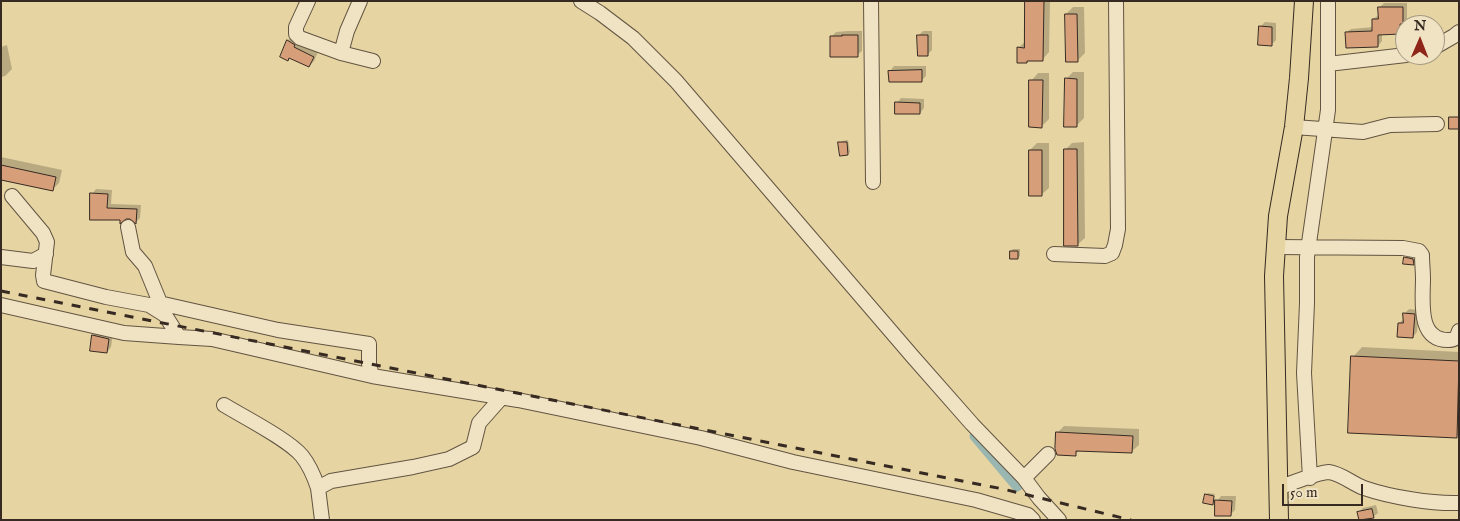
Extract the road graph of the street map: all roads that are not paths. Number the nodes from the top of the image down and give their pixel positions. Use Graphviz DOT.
graph roads {
  1 [pos="308,1"];
  2 [pos="360,1"];
  3 [pos="581,1"];
  4 [pos="872,1"];
  5 [pos="1116,1"];
  6 [pos="1304,1"];
  7 [pos="1328,1"];
  8 [pos="1459,32"];
  9 [pos="1445,41"];
  10 [pos="341,53"];
  11 [pos="1395,56"];
  12 [pos="373,61"];
  13 [pos="1328,64"];
  14 [pos="1437,124"];
  15 [pos="1294,127"];
  16 [pos="1326,130"];
  17 [pos="873,182"];
  18 [pos="12,196"];
  19 [pos="128,227"];
  20 [pos="1276,246"];
  21 [pos="1308,247"];
  22 [pos="46,254"];
  23 [pos="1054,254"];
  24 [pos="1,257"];
  25 [pos="1,305"];
  26 [pos="162,309"];
  27 [pos="1459,331"];
  28 [pos="179,337"];
  29 [pos="372,376"];
  30 [pos="502,397"];
  31 [pos="224,405"];
  32 [pos="1048,454"];
  33 [pos="1024,478"];
  34 [pos="1310,478"];
  35 [pos="318,488"];
  36 [pos="1278,488"];
  37 [pos="1459,502"];
  38 [pos="322,520"];
  39 [pos="1033,520"];
  40 [pos="1059,520"];
  41 [pos="1279,520"];
  1 -- 10 [label="street"];
  2 -- 10 [label="street"];
  3 -- 33 [label="street"];
  4 -- 17 [label="street"];
  5 -- 23 [label="street"];
  6 -- 15 [label="main road"];
  7 -- 13 [label="street"];
  8 -- 9 [label="street"];
  10 -- 12 [label="street"];
  11 -- 13 [label="street"];
  13 -- 16 [label="street"];
  14 -- 16 [label="street"];
  15 -- 16 [label="street"];
  15 -- 20 [label="main road"];
  16 -- 21 [label="street"];
  18 -- 22 [label="street"];
  19 -- 26 [label="street"];
  20 -- 21 [label="street"];
  20 -- 36 [label="main road"];
  21 -- 27 [label="street"];
  21 -- 34 [label="street"];
  22 -- 24 [label="street"];
  22 -- 26 [label="street"];
  25 -- 28 [label="street"];
  26 -- 28 [label="street"];
  26 -- 29 [label="street"];
  28 -- 29 [label="street"];
  29 -- 30 [label="street"];
  30 -- 35 [label="street"];
  30 -- 39 [label="street"];
  31 -- 35 [label="street"];
  32 -- 33 [label="street"];
  33 -- 40 [label="street"];
  34 -- 36 [label="street"];
  34 -- 37 [label="street"];
  35 -- 38 [label="street"];
  36 -- 41 [label="main road"];
}
